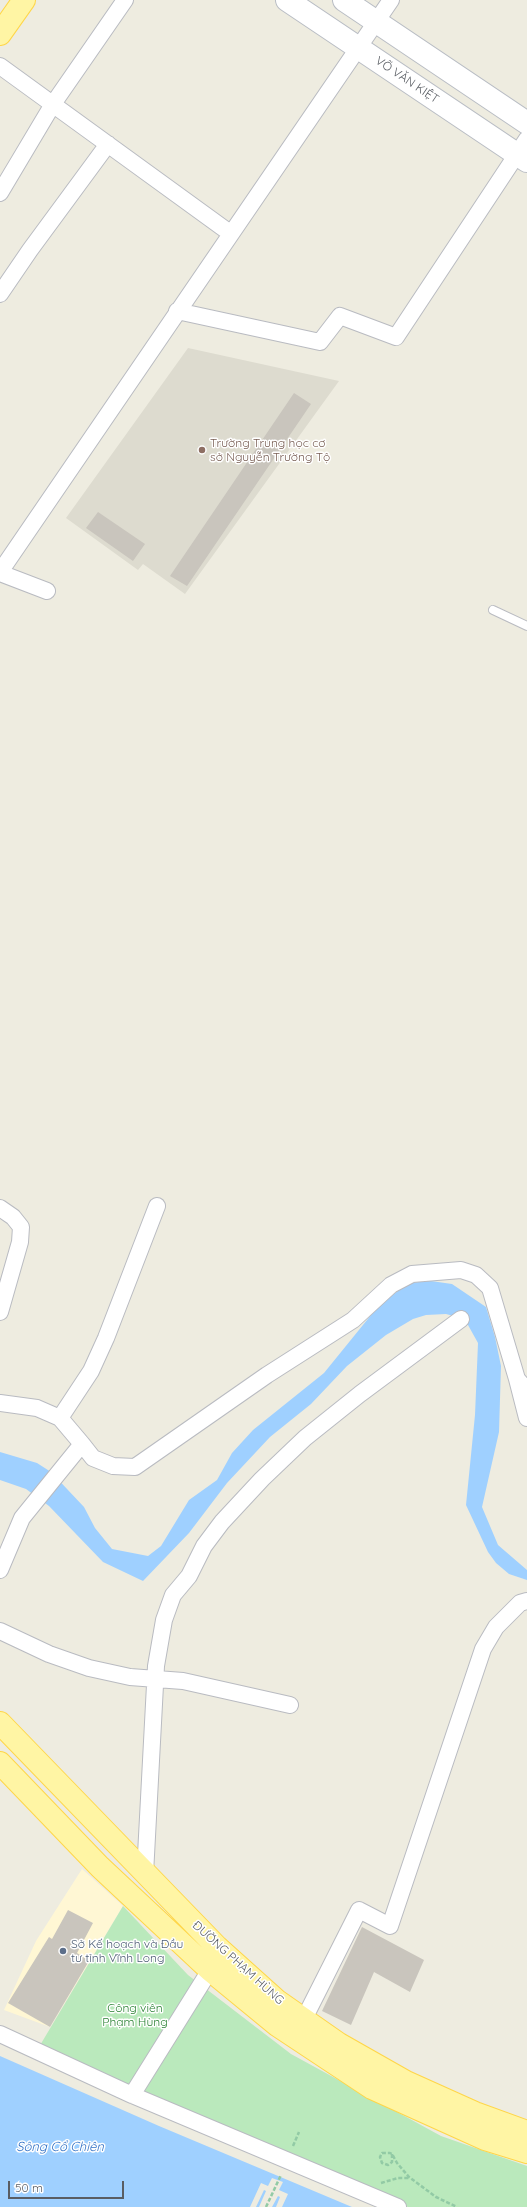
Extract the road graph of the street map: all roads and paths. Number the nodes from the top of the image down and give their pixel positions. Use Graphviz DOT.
graph roads {
  1 [pos="24,0"];
  2 [pos="124,0"];
  3 [pos="287,0"];
  4 [pos="344,0"];
  5 [pos="391,0"];
  6 [pos="377,22"];
  7 [pos="0,34"];
  8 [pos="360,48"];
  9 [pos="0,66"];
  10 [pos="53,104"];
  11 [pos="527,123"];
  12 [pos="108,144"];
  13 [pos="524,151"];
  14 [pos="0,193"];
  15 [pos="230,233"];
  16 [pos="0,294"];
  17 [pos="177,311"];
  18 [pos="0,573"];
  19 [pos="47,591"];
  20 [pos="493,610"];
  21 [pos="527,626"];
  22 [pos="157,1206"];
  23 [pos="0,1208"];
  24 [pos="0,1312"];
  25 [pos="461,1319"];
  26 [pos="522,1383"];
  27 [pos="0,1403"];
  28 [pos="60,1418"];
  29 [pos="527,1418"];
  30 [pos="82,1444"];
  31 [pos="0,1570"];
  32 [pos="527,1601"];
  33 [pos="0,1631"];
  34 [pos="156,1679"];
  35 [pos="290,1705"];
  36 [pos="0,1723"];
  37 [pos="0,1762"];
  38 [pos="121,1849"];
  39 [pos="100,1867"];
  40 [pos="145,1874"];
  41 [pos="210,1970"];
  42 [pos="304,2019"];
  43 [pos="0,2034"];
  44 [pos="132,2095"];
  45 [pos="527,2132"];
  46 [pos="527,2152"];
  47 [pos="392,2154"];
  48 [pos="410,2178"];
  49 [pos="368,2194"];
  50 [pos="398,2207"];
  51 [pos="457,2207"];
  1 -- 7 [label="main road"];
  2 -- 10 [label="street"];
  3 -- 8 [label="main road, VÕ VĂN KIỆT"];
  4 -- 6 [label="main road"];
  5 -- 6 [label="street"];
  6 -- 8 [label="street"];
  6 -- 11 [label="main road"];
  8 -- 13 [label="main road, VÕ VĂN KIỆT"];
  8 -- 15 [label="street"];
  9 -- 10 [label="street"];
  10 -- 12 [label="street"];
  10 -- 14 [label="street"];
  12 -- 15 [label="street"];
  12 -- 16 [label="street"];
  13 -- 17 [label="street"];
  15 -- 17 [label="street"];
  17 -- 18 [label="street"];
  18 -- 19 [label="street"];
  20 -- 21 [label="lane"];
  22 -- 28 [label="street"];
  23 -- 24 [label="street"];
  25 -- 34 [label="street"];
  26 -- 29 [label="street"];
  26 -- 30 [label="street"];
  27 -- 28 [label="street"];
  28 -- 30 [label="street"];
  30 -- 31 [label="street"];
  32 -- 42 [label="street"];
  33 -- 34 [label="street"];
  34 -- 35 [label="street"];
  34 -- 40 [label="street"];
  36 -- 38 [label="main road, ĐƯỜNG PHẠM HÙNG"];
  37 -- 39 [label="main road, ĐƯỜNG PHẠM HÙNG"];
  38 -- 39 [label="main road"];
  38 -- 40 [label="main road, ĐƯỜNG PHẠM HÙNG"];
  39 -- 41 [label="main road, ĐƯỜNG PHẠM HÙNG"];
  40 -- 42 [label="main road, ĐƯỜNG PHẠM HÙNG"];
  41 -- 44 [label="street"];
  41 -- 46 [label="main road, ĐƯỜNG PHẠM HÙNG"];
  42 -- 45 [label="main road, ĐƯỜNG PHẠM HÙNG"];
  43 -- 44 [label="street"];
  44 -- 49 [label="street"];
  47 -- 47 [label="path"];
  47 -- 48 [label="path"];
  48 -- 49 [label="path"];
  48 -- 51 [label="path"];
  49 -- 50 [label="street"];
}
